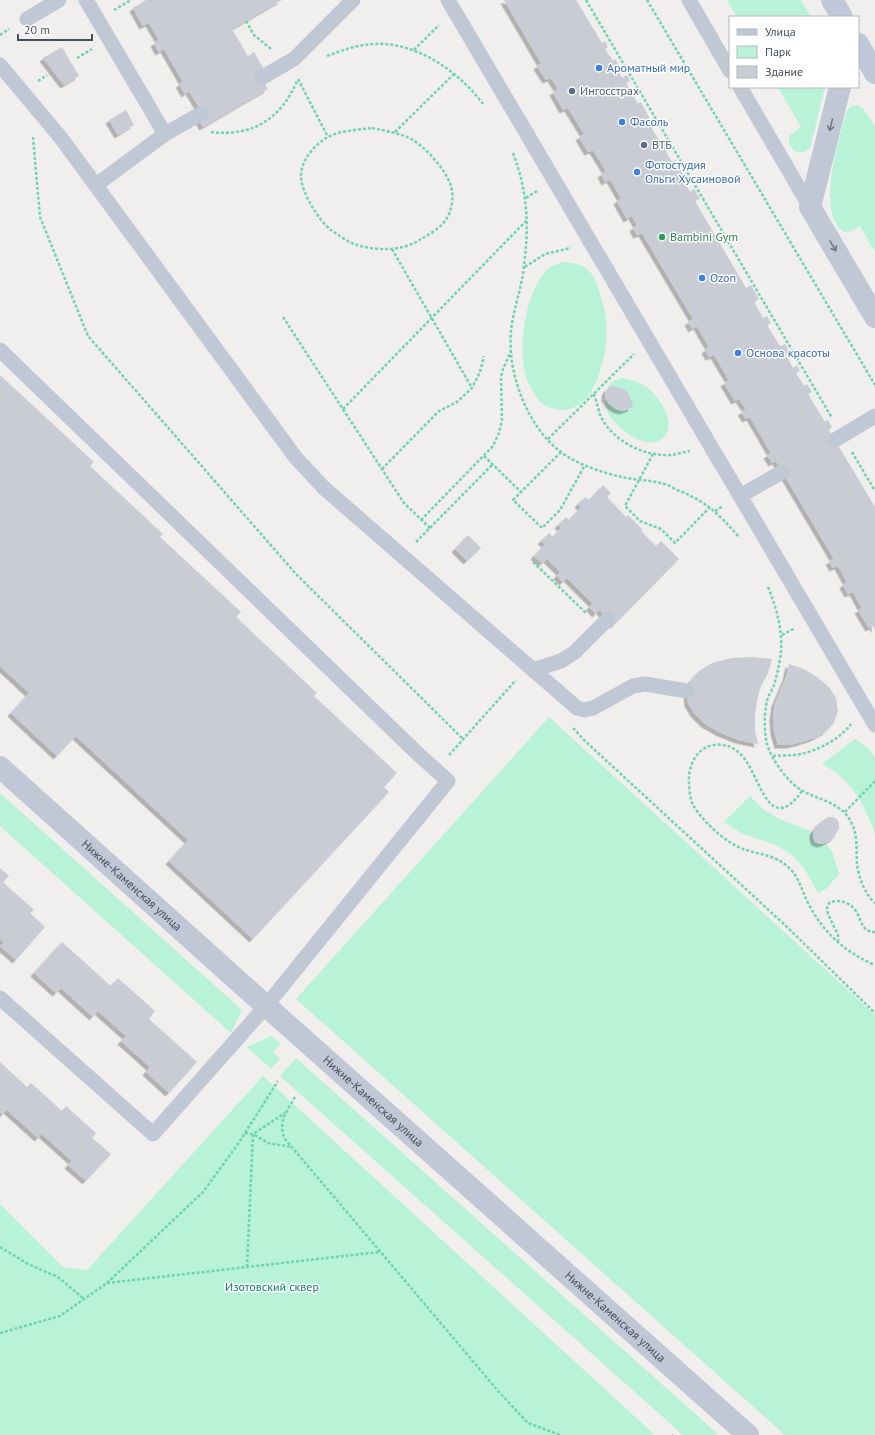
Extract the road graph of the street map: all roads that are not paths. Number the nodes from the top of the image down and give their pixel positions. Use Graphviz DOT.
graph roads {
  1 [pos="60,0"];
  2 [pos="86,0"];
  3 [pos="353,0"];
  4 [pos="689,0"];
  5 [pos="832,0"];
  6 [pos="451,5"];
  7 [pos="841,16"];
  8 [pos="27,19"];
  9 [pos="859,46"];
  10 [pos="0,65"];
  11 [pos="729,69"];
  12 [pos="875,73"];
  13 [pos="261,78"];
  14 [pos="741,88"];
  15 [pos="840,88"];
  16 [pos="202,112"];
  17 [pos="165,134"];
  18 [pos="96,185"];
  19 [pos="810,207"];
  20 [pos="875,317"];
  21 [pos="0,350"];
  22 [pos="875,416"];
  23 [pos="839,438"];
  24 [pos="782,472"];
  25 [pos="740,496"];
  26 [pos="604,623"];
  27 [pos="531,668"];
  28 [pos="687,691"];
  29 [pos="875,725"];
  30 [pos="0,767"];
  31 [pos="0,998"];
  32 [pos="266,1006"];
  33 [pos="748,1435"];
  1 -- 8 [label="lane"];
  2 -- 17 [label="lane"];
  3 -- 13 [label="lane"];
  4 -- 11 [label="lane"];
  5 -- 7 [label="main road"];
  6 -- 25 [label="lane"];
  9 -- 12 [label="main road"];
  10 -- 18 [label="lane"];
  14 -- 19 [label="lane"];
  15 -- 19 [label="street, one-way"];
  16 -- 17 [label="lane"];
  17 -- 18 [label="lane"];
  18 -- 27 [label="lane"];
  19 -- 20 [label="street, one-way"];
  21 -- 32 [label="lane"];
  22 -- 23 [label="lane"];
  24 -- 25 [label="lane"];
  25 -- 29 [label="lane"];
  26 -- 27 [label="lane"];
  27 -- 28 [label="lane"];
  30 -- 32 [label="street, Нижне-Каменская улица"];
  31 -- 32 [label="lane"];
  32 -- 33 [label="street, Нижне-Каменская улица"];
}
